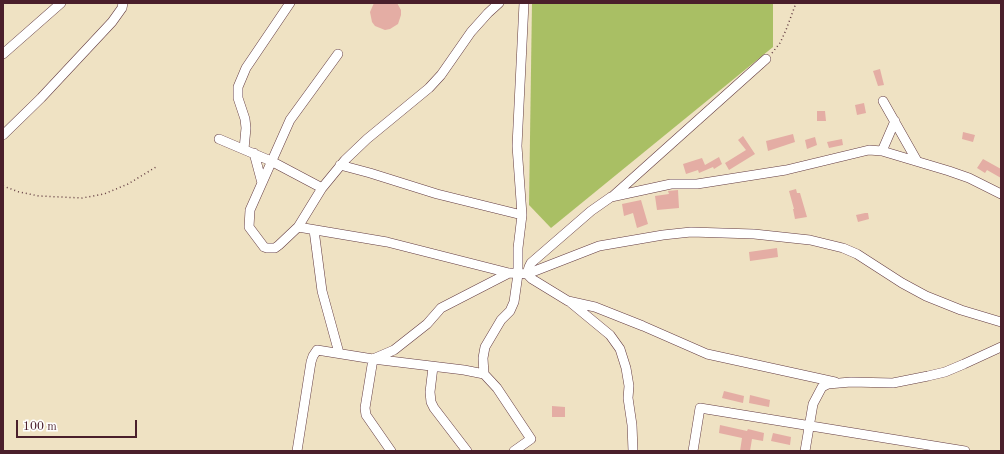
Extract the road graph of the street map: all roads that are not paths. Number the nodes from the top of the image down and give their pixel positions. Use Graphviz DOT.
graph roads {
  1 [pos="61,3"];
  2 [pos="123,3"];
  3 [pos="290,3"];
  4 [pos="499,3"];
  5 [pos="524,3"];
  6 [pos="5,48"];
  7 [pos="338,54"];
  8 [pos="766,59"];
  9 [pos="882,102"];
  10 [pos="895,120"];
  11 [pos="3,135"];
  12 [pos="219,139"];
  13 [pos="244,148"];
  14 [pos="882,151"];
  15 [pos="254,153"];
  16 [pos="271,161"];
  17 [pos="917,161"];
  18 [pos="340,166"];
  19 [pos="262,184"];
  20 [pos="322,188"];
  21 [pos="1001,194"];
  22 [pos="612,197"];
  23 [pos="522,215"];
  24 [pos="298,227"];
  25 [pos="314,230"];
  26 [pos="518,273"];
  27 [pos="568,300"];
  28 [pos="1001,322"];
  29 [pos="1001,347"];
  30 [pos="339,353"];
  31 [pos="373,359"];
  32 [pos="433,366"];
  33 [pos="484,374"];
  34 [pos="836,382"];
  35 [pos="809,425"];
  36 [pos="297,451"];
  37 [pos="391,451"];
  38 [pos="467,451"];
  39 [pos="514,451"];
  40 [pos="633,451"];
  41 [pos="693,451"];
  42 [pos="805,451"];
  43 [pos="965,451"];
  1 -- 6 [label="street"];
  2 -- 11 [label="street"];
  3 -- 13 [label="street"];
  4 -- 18 [label="street"];
  5 -- 23 [label="street"];
  7 -- 16 [label="street"];
  8 -- 22 [label="street"];
  9 -- 10 [label="street"];
  10 -- 14 [label="street"];
  10 -- 17 [label="street"];
  12 -- 13 [label="street"];
  13 -- 15 [label="street"];
  14 -- 17 [label="street"];
  14 -- 22 [label="street"];
  15 -- 16 [label="street"];
  15 -- 19 [label="street"];
  16 -- 19 [label="street"];
  16 -- 20 [label="street"];
  17 -- 21 [label="street"];
  18 -- 20 [label="street"];
  18 -- 23 [label="street"];
  19 -- 24 [label="street"];
  20 -- 24 [label="street"];
  22 -- 26 [label="street"];
  23 -- 26 [label="street"];
  24 -- 25 [label="street"];
  25 -- 26 [label="street"];
  25 -- 30 [label="street"];
  26 -- 27 [label="street"];
  26 -- 28 [label="street"];
  26 -- 31 [label="street"];
  26 -- 33 [label="street"];
  27 -- 34 [label="street"];
  27 -- 40 [label="street"];
  29 -- 34 [label="street"];
  30 -- 31 [label="street"];
  30 -- 36 [label="street"];
  31 -- 32 [label="street"];
  31 -- 37 [label="street"];
  32 -- 33 [label="street"];
  32 -- 38 [label="street"];
  33 -- 39 [label="street"];
  34 -- 35 [label="street"];
  35 -- 41 [label="street"];
  35 -- 42 [label="street"];
  35 -- 43 [label="street"];
}
